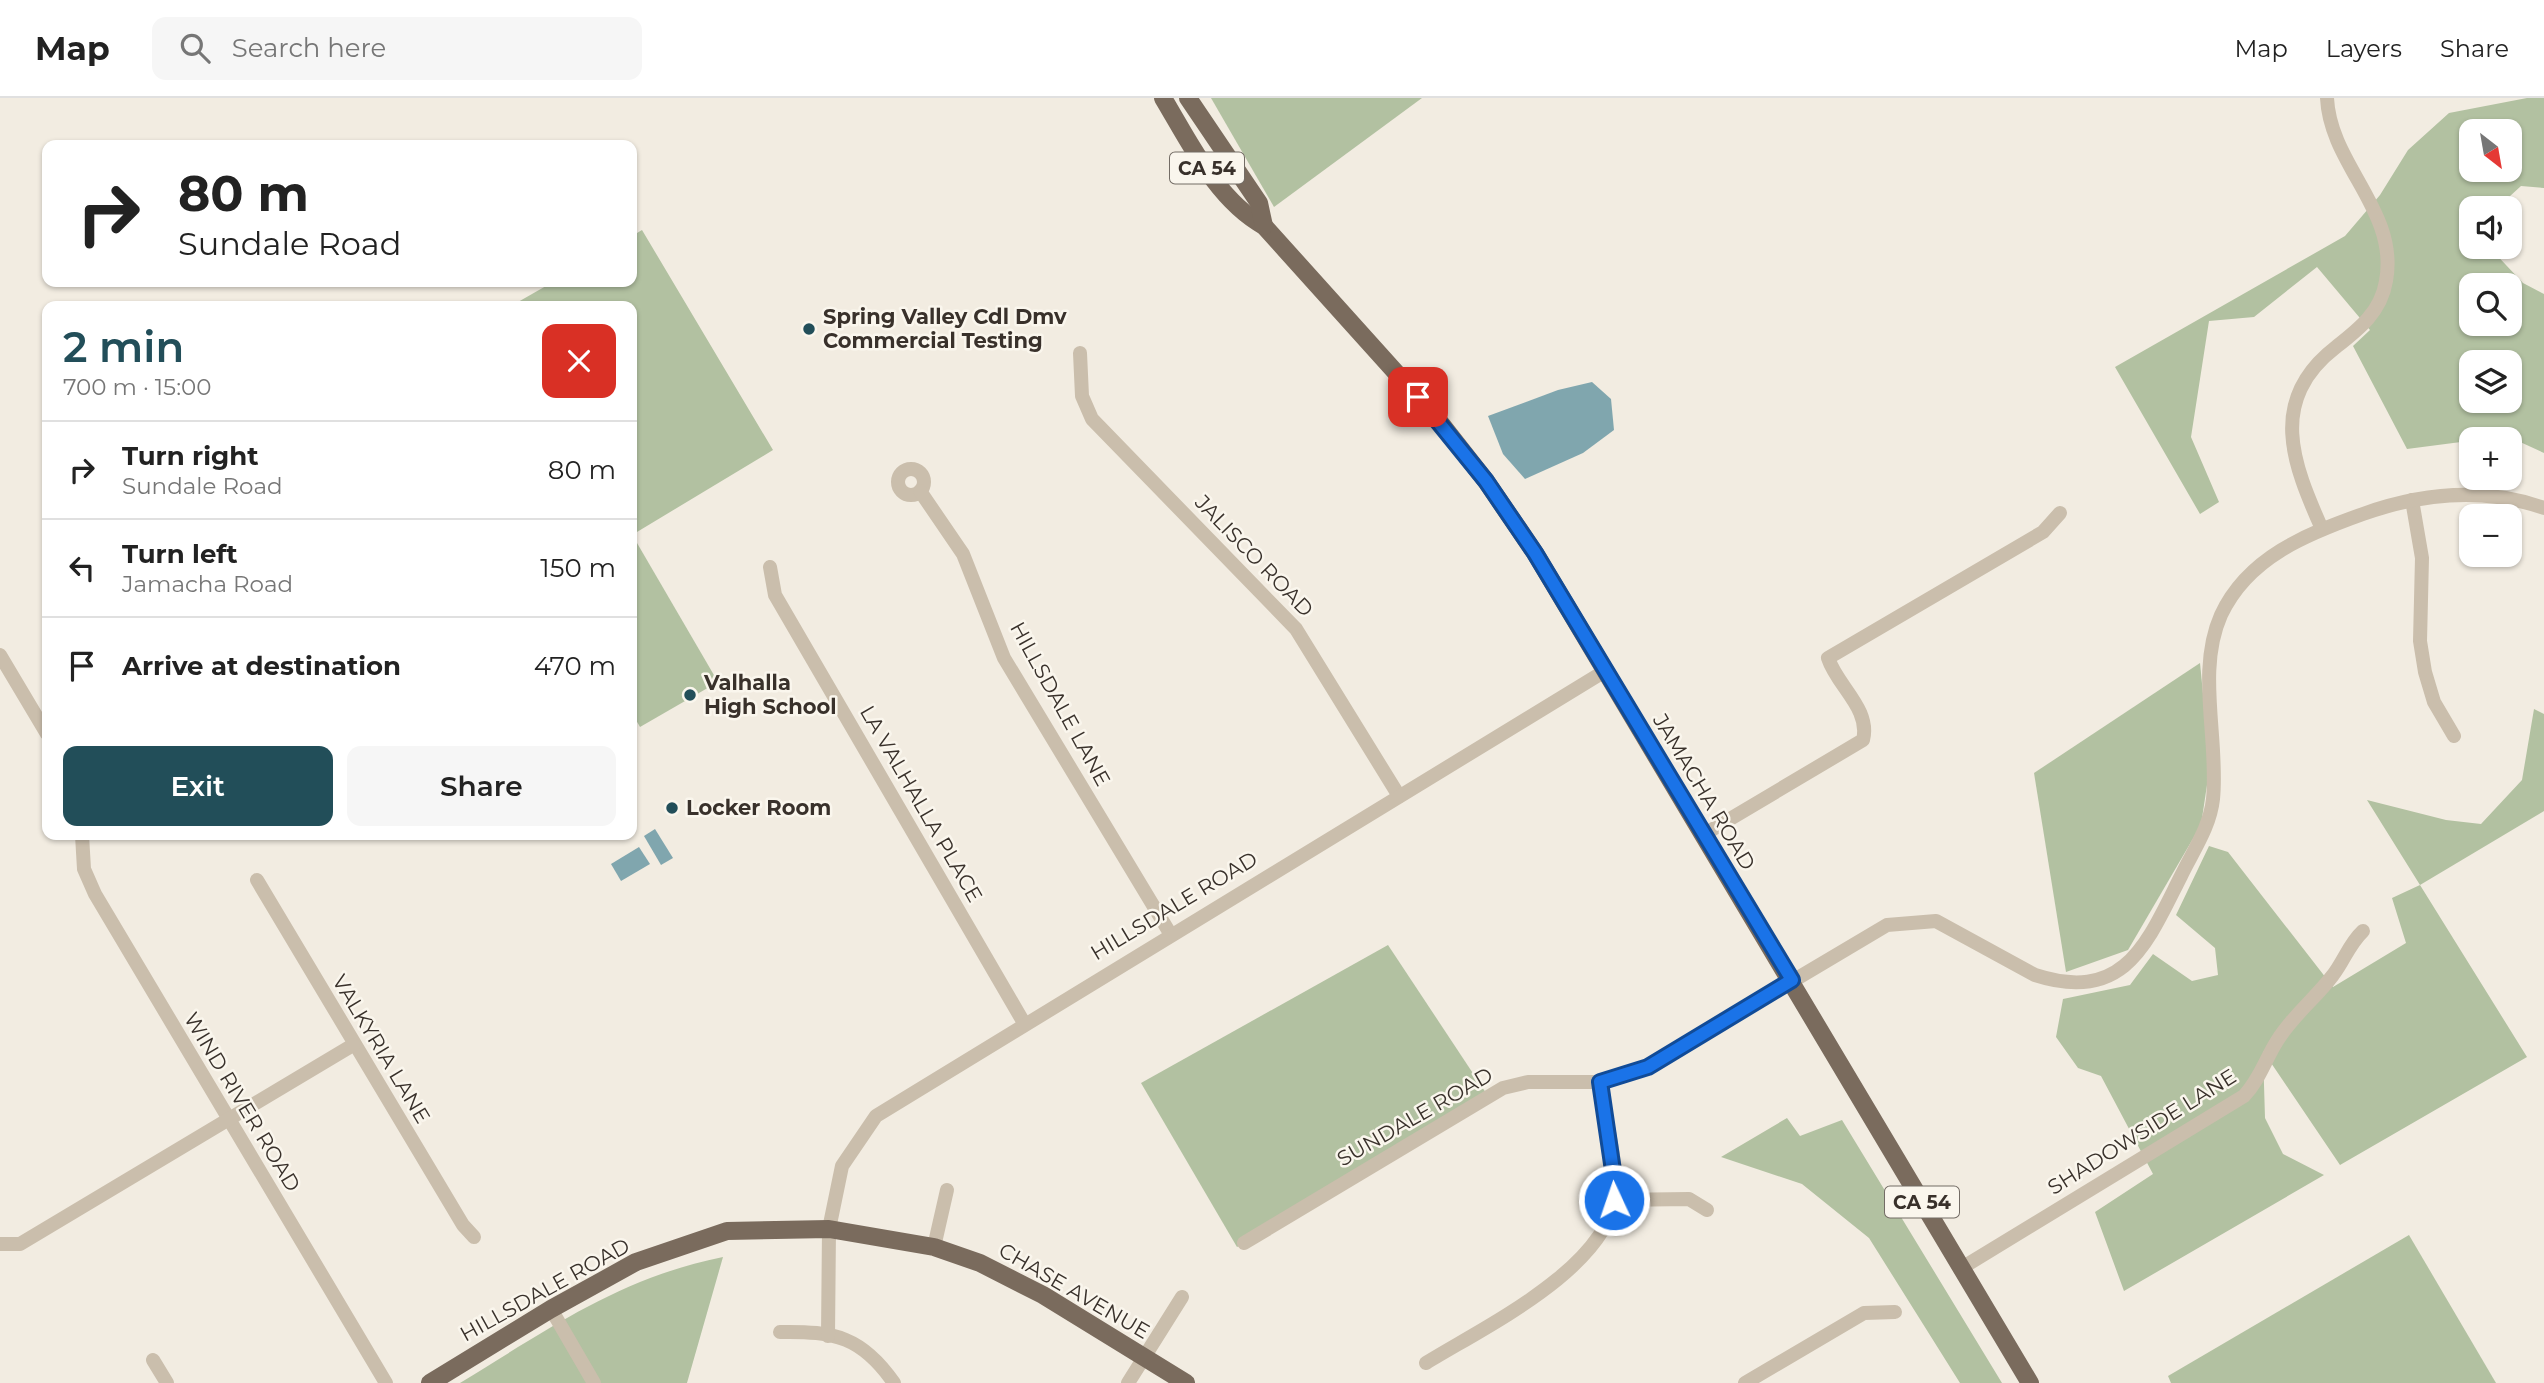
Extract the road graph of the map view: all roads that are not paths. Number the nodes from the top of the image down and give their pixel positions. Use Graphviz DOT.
graph roads {
  1 [pos="1163,98"];
  2 [pos="1188,98"];
  3 [pos="2327,98"];
  4 [pos="1264,226"];
  5 [pos="1080,353"];
  6 [pos="920,491"];
  7 [pos="2412,500"];
  8 [pos="2544,508"];
  9 [pos="2060,513"];
  10 [pos="2322,529"];
  11 [pos="770,567"];
  12 [pos="0,655"];
  13 [pos="1605,671"];
  14 [pos="42,726"];
  15 [pos="2454,736"];
  16 [pos="1399,796"];
  17 [pos="1703,835"];
  18 [pos="82,840"];
  19 [pos="257,880"];
  20 [pos="2362,931"];
  21 [pos="1171,935"];
  22 [pos="1792,980"];
  23 [pos="1024,1023"];
  24 [pos="353,1045"];
  25 [pos="1600,1082"];
  26 [pos="228,1120"];
  27 [pos="947,1190"];
  28 [pos="1614,1200"];
  29 [pos="1707,1210"];
  30 [pos="829,1229"];
  31 [pos="727,1231"];
  32 [pos="474,1237"];
  33 [pos="1244,1243"];
  34 [pos="2,1245"];
  35 [pos="934,1247"];
  36 [pos="1961,1269"];
  37 [pos="1182,1297"];
  38 [pos="551,1309"];
  39 [pos="1895,1312"];
  40 [pos="780,1332"];
  41 [pos="828,1336"];
  42 [pos="1143,1356"];
  43 [pos="153,1360"];
  44 [pos="1426,1363"];
  45 [pos="167,1383"];
  46 [pos="386,1383"];
  47 [pos="430,1383"];
  48 [pos="594,1383"];
  49 [pos="894,1383"];
  50 [pos="1128,1383"];
  51 [pos="1186,1383"];
  52 [pos="1745,1383"];
  53 [pos="2030,1383"];
  1 -- 4 [label="main road, JAMACHA ROAD / CA 54"];
  2 -- 4 [label="main road, JAMACHA ROAD / CA 54"];
  3 -- 10 [label="street"];
  4 -- 13 [label="main road, JAMACHA ROAD / CA 54"];
  5 -- 16 [label="street, JALISCO ROAD"];
  6 -- 21 [label="street, HILLSDALE LANE"];
  7 -- 8 [label="street, SUNDALE ROAD"];
  7 -- 10 [label="street, SUNDALE ROAD"];
  7 -- 15 [label="street"];
  9 -- 17 [label="street"];
  10 -- 22 [label="street, SUNDALE ROAD"];
  11 -- 23 [label="street, LA VALHALLA PLACE"];
  12 -- 14 [label="street"];
  13 -- 16 [label="street, HILLSDALE ROAD"];
  13 -- 17 [label="main road, JAMACHA ROAD / CA 54"];
  16 -- 21 [label="street, HILLSDALE ROAD"];
  17 -- 22 [label="main road, JAMACHA ROAD / CA 54"];
  18 -- 26 [label="street, WIND RIVER ROAD"];
  19 -- 24 [label="street, VALKYRIA LANE"];
  20 -- 36 [label="street, SHADOWSIDE LANE"];
  21 -- 23 [label="street, HILLSDALE ROAD"];
  22 -- 25 [label="street, SUNDALE ROAD"];
  22 -- 36 [label="main road, JAMACHA ROAD / CA 54"];
  23 -- 30 [label="street, HILLSDALE ROAD"];
  24 -- 26 [label="street"];
  24 -- 32 [label="street, VALKYRIA LANE"];
  25 -- 28 [label="street"];
  25 -- 33 [label="street, SUNDALE ROAD"];
  26 -- 34 [label="street"];
  26 -- 46 [label="street, WIND RIVER ROAD"];
  27 -- 35 [label="street"];
  28 -- 29 [label="street"];
  28 -- 44 [label="street"];
  30 -- 31 [label="main road, CHASE AVENUE"];
  30 -- 35 [label="main road, CHASE AVENUE"];
  30 -- 41 [label="street, HILLSDALE ROAD"];
  31 -- 38 [label="main road, HILLSDALE ROAD"];
  35 -- 42 [label="main road, CHASE AVENUE"];
  36 -- 53 [label="main road, JAMACHA ROAD / CA 54"];
  37 -- 42 [label="street"];
  38 -- 47 [label="main road, HILLSDALE ROAD"];
  38 -- 48 [label="street"];
  39 -- 52 [label="street"];
  40 -- 41 [label="street"];
  41 -- 49 [label="street"];
  42 -- 50 [label="street"];
  42 -- 51 [label="main road, CHASE AVENUE"];
  43 -- 45 [label="street"];
}
